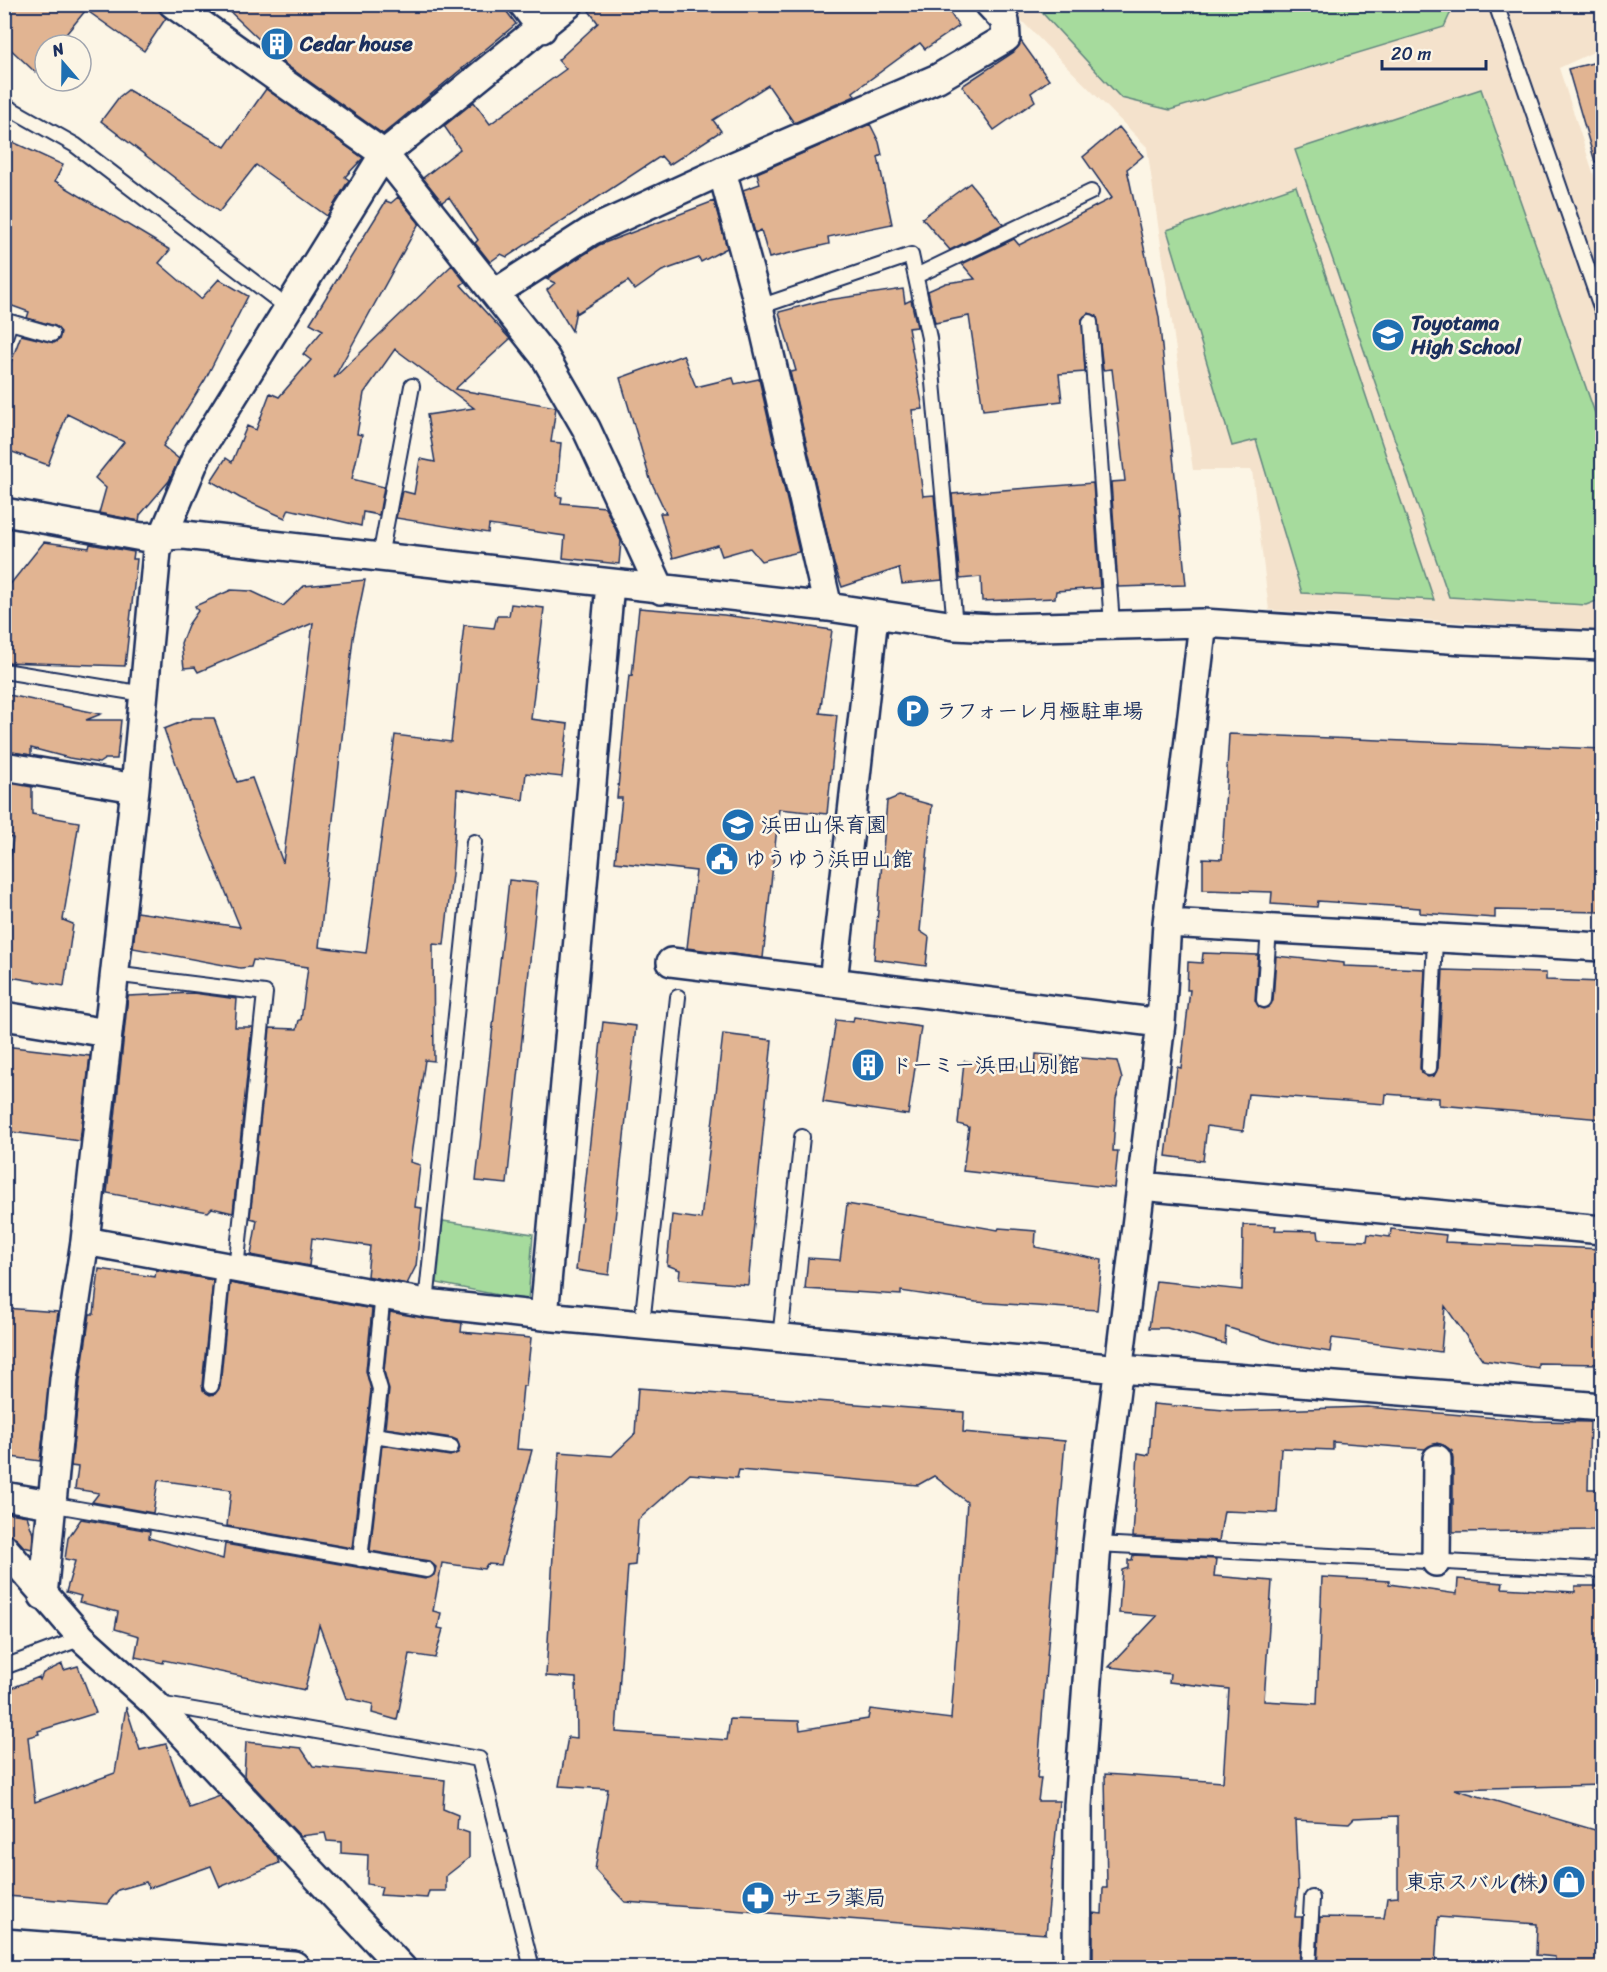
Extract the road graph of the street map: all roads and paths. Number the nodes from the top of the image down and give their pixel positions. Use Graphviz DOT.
graph roads {
  1 [pos="172,4"];
  2 [pos="523,4"];
  3 [pos="569,4"];
  4 [pos="989,4"];
  5 [pos="1496,4"];
  6 [pos="542,29"];
  7 [pos="4,105"];
  8 [pos="384,154"];
  9 [pos="722,171"];
  10 [pos="1091,192"];
  11 [pos="916,276"];
  12 [pos="495,293"];
  13 [pos="759,307"];
  14 [pos="288,308"];
  15 [pos="1602,310"];
  16 [pos="1090,322"];
  17 [pos="52,334"];
  18 [pos="4,340"];
  19 [pos="412,386"];
  20 [pos="4,512"];
  21 [pos="162,537"];
  22 [pos="380,557"];
  23 [pos="610,584"];
  24 [pos="661,590"];
  25 [pos="828,607"];
  26 [pos="874,616"];
  27 [pos="1203,623"];
  28 [pos="1112,624"];
  29 [pos="956,626"];
  30 [pos="1602,646"];
  31 [pos="4,671"];
  32 [pos="144,693"];
  33 [pos="4,766"];
  34 [pos="135,789"];
  35 [pos="474,842"];
  36 [pos="1167,923"];
  37 [pos="1269,929"];
  38 [pos="1435,940"];
  39 [pos="1602,947"];
  40 [pos="671,962"];
  41 [pos="113,974"];
  42 [pos="833,982"];
  43 [pos="678,997"];
  44 [pos="1264,1000"];
  45 [pos="4,1016"];
  46 [pos="1161,1023"];
  47 [pos="107,1033"];
  48 [pos="1430,1068"];
  49 [pos="802,1137"];
  50 [pos="1141,1186"];
  51 [pos="1602,1230"];
  52 [pos="85,1241"];
  53 [pos="230,1267"];
  54 [pos="383,1294"];
  55 [pos="426,1303"];
  56 [pos="544,1316"];
  57 [pos="642,1324"];
  58 [pos="780,1338"];
  59 [pos="1120,1369"];
  60 [pos="211,1386"];
  61 [pos="1602,1407"];
  62 [pos="374,1435"];
  63 [pos="451,1447"];
  64 [pos="1437,1459"];
  65 [pos="4,1497"];
  66 [pos="50,1503"];
  67 [pos="1097,1544"];
  68 [pos="4,1548"];
  69 [pos="360,1558"];
  70 [pos="1436,1562"];
  71 [pos="427,1570"];
  72 [pos="1602,1570"];
  73 [pos="43,1596"];
  74 [pos="82,1638"];
  75 [pos="4,1666"];
  76 [pos="154,1703"];
  77 [pos="1312,1898"];
  78 [pos="4,1946"];
  79 [pos="293,1968"];
  80 [pos="402,1968"];
  81 [pos="532,1968"];
  82 [pos="1077,1968"];
  83 [pos="1308,1968"];
  1 -- 8 [label="street"];
  2 -- 6 [label="street"];
  3 -- 6 [label="street"];
  4 -- 9 [label="street"];
  5 -- 15 [label="lane"];
  6 -- 8 [label="street"];
  7 -- 14 [label="lane"];
  8 -- 12 [label="street"];
  8 -- 14 [label="street"];
  9 -- 12 [label="street"];
  9 -- 13 [label="street"];
  10 -- 11 [label="lane"];
  11 -- 13 [label="lane"];
  11 -- 29 [label="lane"];
  12 -- 24 [label="street"];
  13 -- 25 [label="street"];
  14 -- 21 [label="street"];
  16 -- 28 [label="lane"];
  17 -- 18 [label="lane"];
  19 -- 22 [label="lane"];
  20 -- 21 [label="street"];
  21 -- 22 [label="street"];
  21 -- 32 [label="street"];
  22 -- 23 [label="street"];
  23 -- 24 [label="street"];
  23 -- 56 [label="street"];
  24 -- 25 [label="street"];
  25 -- 26 [label="street"];
  26 -- 29 [label="street"];
  26 -- 42 [label="street"];
  27 -- 28 [label="street"];
  27 -- 30 [label="street"];
  27 -- 36 [label="street"];
  28 -- 29 [label="street"];
  31 -- 32 [label="lane"];
  32 -- 34 [label="street"];
  33 -- 34 [label="street"];
  34 -- 41 [label="street"];
  35 -- 55 [label="lane"];
  36 -- 37 [label="street"];
  36 -- 46 [label="street"];
  37 -- 38 [label="street"];
  37 -- 44 [label="lane"];
  38 -- 39 [label="street"];
  38 -- 48 [label="lane"];
  40 -- 42 [label="street"];
  41 -- 47 [label="street"];
  41 -- 53 [label="lane"];
  42 -- 46 [label="street"];
  43 -- 57 [label="lane"];
  45 -- 47 [label="street"];
  46 -- 50 [label="street"];
  47 -- 52 [label="street"];
  49 -- 58 [label="lane"];
  50 -- 51 [label="street"];
  50 -- 59 [label="street"];
  52 -- 53 [label="street"];
  52 -- 66 [label="street"];
  53 -- 54 [label="street"];
  53 -- 60 [label="lane"];
  54 -- 55 [label="street"];
  54 -- 62 [label="lane"];
  55 -- 56 [label="street"];
  56 -- 57 [label="street"];
  57 -- 58 [label="street"];
  58 -- 59 [label="street"];
  59 -- 61 [label="street"];
  59 -- 67 [label="street"];
  62 -- 63 [label="lane"];
  62 -- 69 [label="lane"];
  64 -- 70 [label="street"];
  65 -- 66 [label="street"];
  66 -- 69 [label="lane"];
  66 -- 73 [label="street"];
  67 -- 70 [label="lane"];
  67 -- 82 [label="street"];
  68 -- 73 [label="street"];
  69 -- 71 [label="lane"];
  70 -- 72 [label="lane"];
  73 -- 74 [label="street"];
  74 -- 75 [label="lane"];
  74 -- 76 [label="street"];
  76 -- 80 [label="street"];
  76 -- 81 [label="lane"];
  77 -- 83 [label="lane"];
  78 -- 79 [label="main road"];
}
